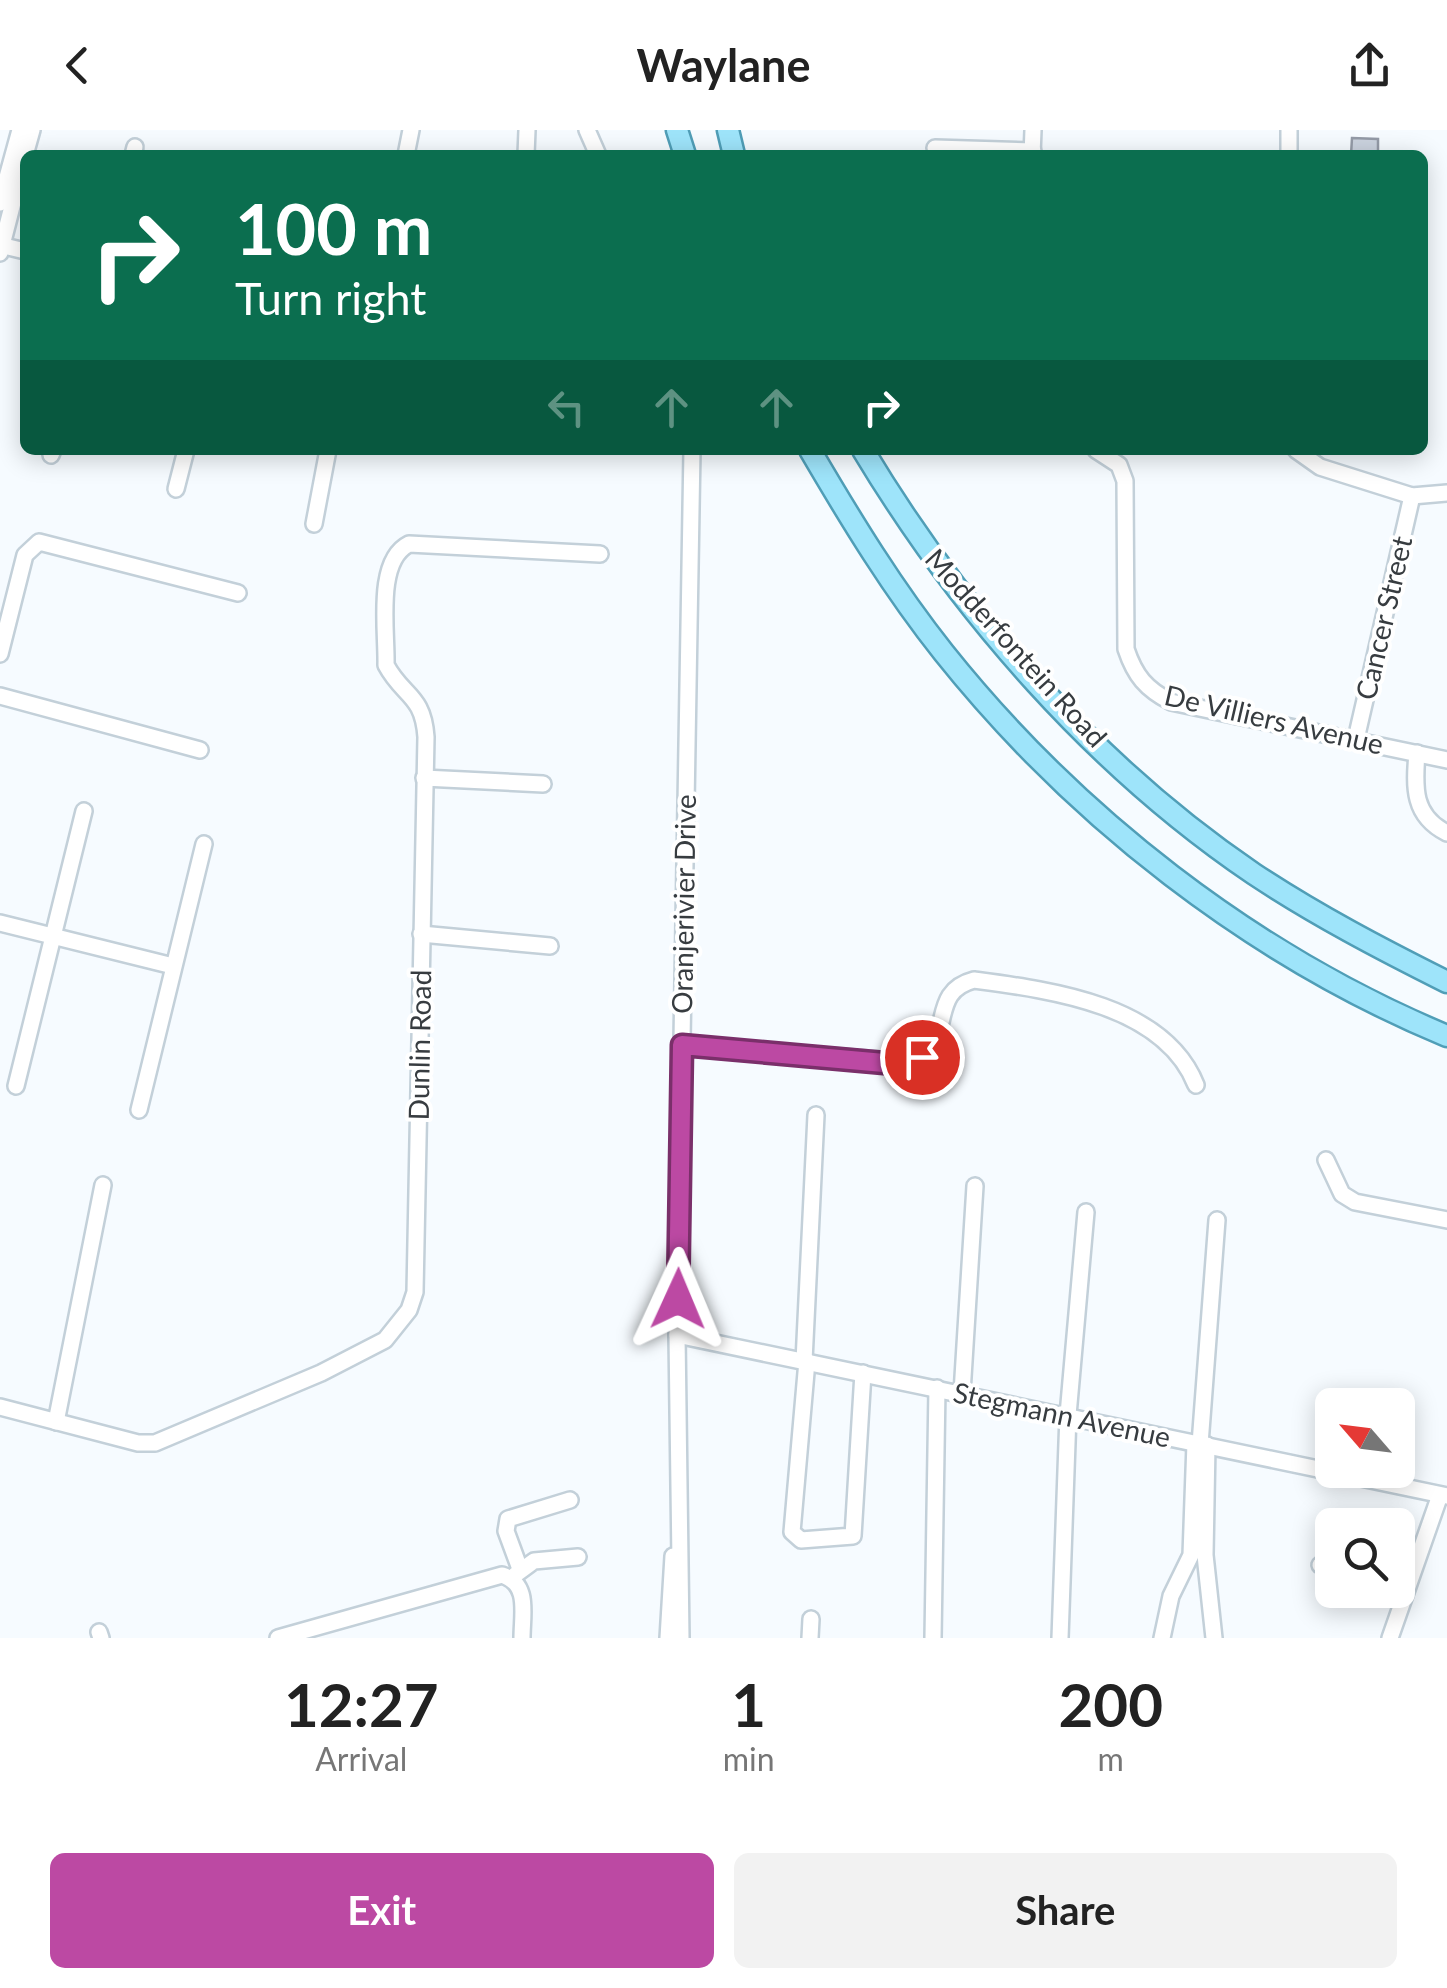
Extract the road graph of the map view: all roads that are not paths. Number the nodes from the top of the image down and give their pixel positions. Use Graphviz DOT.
graph roads {
  1 [pos="20,130"];
  2 [pos="935,148"];
  3 [pos="974,150"];
  4 [pos="20,175"];
  5 [pos="0,203"];
  6 [pos="1,248"];
  7 [pos="185,455"];
  8 [pos="327,455"];
  9 [pos="692,455"];
  10 [pos="813,455"];
  11 [pos="866,455"];
  12 [pos="1104,455"];
  13 [pos="1303,455"];
  14 [pos="176,489"];
  15 [pos="1447,493"];
  16 [pos="1412,496"];
  17 [pos="314,524"];
  18 [pos="600,554"];
  19 [pos="238,593"];
  20 [pos="0,654"];
  21 [pos="0,696"];
  22 [pos="1356,738"];
  23 [pos="200,750"];
  24 [pos="1416,753"];
  25 [pos="1447,760"];
  26 [pos="424,778"];
  27 [pos="543,784"];
  28 [pos="84,811"];
  29 [pos="1447,833"];
  30 [pos="204,844"];
  31 [pos="0,924"];
  32 [pos="421,934"];
  33 [pos="53,936"];
  34 [pos="550,946"];
  35 [pos="173,966"];
  36 [pos="1447,982"];
  37 [pos="1447,1036"];
  38 [pos="682,1045"];
  39 [pos="1196,1085"];
  40 [pos="16,1086"];
  41 [pos="139,1110"];
  42 [pos="816,1115"];
  43 [pos="1326,1160"];
  44 [pos="103,1185"];
  45 [pos="976,1186"];
  46 [pos="1086,1212"];
  47 [pos="1217,1220"];
  48 [pos="1447,1220"];
  49 [pos="677,1336"];
  50 [pos="805,1361"];
  51 [pos="863,1372"];
  52 [pos="937,1388"];
  53 [pos="962,1393"];
  54 [pos="0,1406"];
  55 [pos="1068,1415"];
  56 [pos="56,1422"];
  57 [pos="1200,1444"];
  58 [pos="1443,1496"];
  59 [pos="570,1500"];
  60 [pos="676,1537"];
  61 [pos="1415,1556"];
  62 [pos="578,1557"];
  63 [pos="516,1574"];
  64 [pos="1397,1608"];
  65 [pos="811,1619"];
  66 [pos="278,1638"];
  67 [pos="522,1638"];
  68 [pos="668,1638"];
  69 [pos="681,1638"];
  70 [pos="810,1638"];
  71 [pos="933,1638"];
  72 [pos="1060,1638"];
  73 [pos="1162,1638"];
  74 [pos="1214,1638"];
  75 [pos="1390,1638"];
  1 -- 5 [label="street"];
  2 -- 3 [label="street"];
  4 -- 6 [label="street"];
  7 -- 14 [label="street"];
  8 -- 17 [label="street"];
  9 -- 38 [label="street, Oranjerivier Drive"];
  10 -- 37 [label="main road, Modderfontein Road"];
  11 -- 36 [label="main road, Modderfontein Road"];
  12 -- 22 [label="street, De Villiers Avenue"];
  13 -- 16 [label="street"];
  15 -- 16 [label="street"];
  16 -- 22 [label="street, Cancer Street"];
  18 -- 26 [label="street, Dunlin Road"];
  19 -- 20 [label="street"];
  21 -- 23 [label="street"];
  22 -- 24 [label="street, De Villiers Avenue"];
  24 -- 25 [label="street, De Villiers Avenue"];
  24 -- 29 [label="street"];
  26 -- 27 [label="street"];
  26 -- 32 [label="street, Dunlin Road"];
  28 -- 33 [label="street"];
  30 -- 35 [label="street"];
  31 -- 33 [label="street"];
  32 -- 34 [label="street"];
  32 -- 56 [label="street, Dunlin Road"];
  33 -- 35 [label="street"];
  33 -- 40 [label="street"];
  35 -- 41 [label="street"];
  38 -- 39 [label="street"];
  38 -- 49 [label="street, Oranjerivier Drive"];
  42 -- 50 [label="street"];
  43 -- 48 [label="street"];
  44 -- 56 [label="street"];
  45 -- 53 [label="street"];
  46 -- 55 [label="street"];
  47 -- 57 [label="street"];
  49 -- 50 [label="street, Stegmann Avenue"];
  49 -- 60 [label="street, Oranjerivier Drive"];
  50 -- 51 [label="street, Stegmann Avenue"];
  50 -- 51 [label="street"];
  51 -- 52 [label="street, Stegmann Avenue"];
  52 -- 53 [label="street, Stegmann Avenue"];
  52 -- 71 [label="street"];
  53 -- 55 [label="street, Stegmann Avenue"];
  54 -- 56 [label="street, Dunlin Road"];
  55 -- 57 [label="street, Stegmann Avenue"];
  55 -- 72 [label="street"];
  57 -- 58 [label="street, Stegmann Avenue"];
  57 -- 73 [label="street"];
  57 -- 74 [label="street"];
  58 -- 61 [label="street"];
  59 -- 63 [label="street"];
  60 -- 68 [label="street, Oranjerivier Drive"];
  60 -- 69 [label="street, Oranjerivier Drive"];
  62 -- 63 [label="street"];
  63 -- 66 [label="street"];
  63 -- 67 [label="street"];
  64 -- 75 [label="street"];
  65 -- 70 [label="street"];
}
